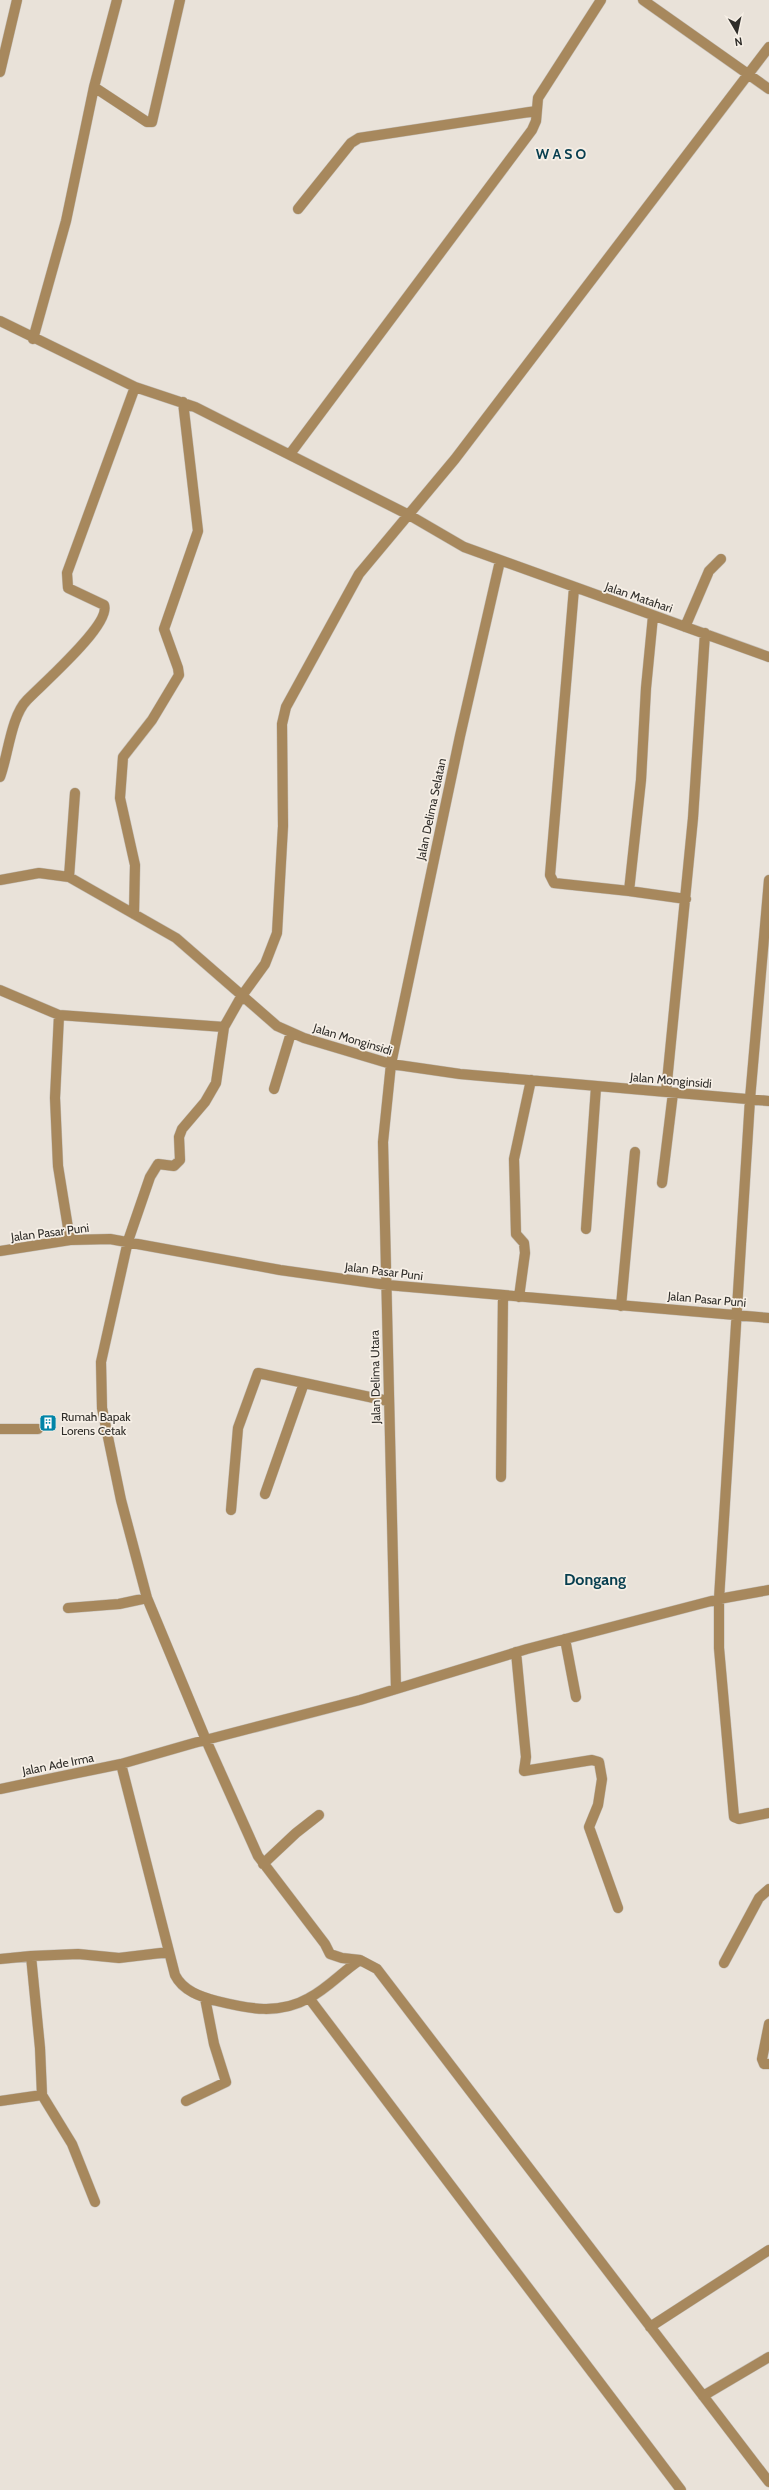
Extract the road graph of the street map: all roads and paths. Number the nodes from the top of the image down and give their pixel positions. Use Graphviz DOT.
graph roads {
  1 [pos="17,0"];
  2 [pos="117,0"];
  3 [pos="180,0"];
  4 [pos="601,0"];
  5 [pos="643,0"];
  6 [pos="769,47"];
  7 [pos="0,72"];
  8 [pos="748,75"];
  9 [pos="94,87"];
  10 [pos="769,88"];
  11 [pos="536,111"];
  12 [pos="298,209"];
  13 [pos="0,321"];
  14 [pos="34,339"];
  15 [pos="135,387"];
  16 [pos="183,402"];
  17 [pos="290,454"];
  18 [pos="408,516"];
  19 [pos="721,559"];
  20 [pos="500,561"];
  21 [pos="574,588"];
  22 [pos="653,616"];
  23 [pos="685,627"];
  24 [pos="705,633"];
  25 [pos="769,657"];
  26 [pos="0,777"];
  27 [pos="75,793"];
  28 [pos="69,877"];
  29 [pos="0,880"];
  30 [pos="769,880"];
  31 [pos="629,891"];
  32 [pos="686,899"];
  33 [pos="134,914"];
  34 [pos="0,990"];
  35 [pos="241,997"];
  36 [pos="59,1015"];
  37 [pos="224,1027"];
  38 [pos="291,1033"];
  39 [pos="391,1064"];
  40 [pos="531,1080"];
  41 [pos="596,1087"];
  42 [pos="274,1089"];
  43 [pos="670,1092"];
  44 [pos="750,1099"];
  45 [pos="769,1101"];
  46 [pos="635,1152"];
  47 [pos="662,1183"];
  48 [pos="586,1229"];
  49 [pos="70,1240"];
  50 [pos="128,1241"];
  51 [pos="0,1251"];
  52 [pos="386,1285"];
  53 [pos="503,1296"];
  54 [pos="519,1297"];
  55 [pos="621,1306"];
  56 [pos="737,1315"];
  57 [pos="769,1318"];
  58 [pos="304,1383"];
  59 [pos="388,1401"];
  60 [pos="0,1429"];
  61 [pos="38,1429"];
  62 [pos="501,1477"];
  63 [pos="265,1494"];
  64 [pos="231,1510"];
  65 [pos="769,1590"];
  66 [pos="147,1598"];
  67 [pos="719,1599"];
  68 [pos="68,1608"];
  69 [pos="565,1639"];
  70 [pos="516,1652"];
  71 [pos="396,1689"];
  72 [pos="576,1697"];
  73 [pos="206,1740"];
  74 [pos="121,1764"];
  75 [pos="0,1789"];
  76 [pos="769,1813"];
  77 [pos="319,1815"];
  78 [pos="263,1864"];
  79 [pos="769,1889"];
  80 [pos="618,1908"];
  81 [pos="169,1952"];
  82 [pos="30,1956"];
  83 [pos="0,1960"];
  84 [pos="360,1960"];
  85 [pos="724,1962"];
  86 [pos="205,1998"];
  87 [pos="309,1998"];
  88 [pos="769,2024"];
  89 [pos="769,2064"];
  90 [pos="42,2095"];
  91 [pos="186,2100"];
  92 [pos="0,2101"];
  93 [pos="95,2202"];
  94 [pos="769,2250"];
  95 [pos="650,2327"];
  96 [pos="769,2357"];
  97 [pos="703,2396"];
  98 [pos="769,2482"];
  99 [pos="681,2490"];
  1 -- 7 [label="street"];
  2 -- 9 [label="street"];
  3 -- 9 [label="street"];
  4 -- 11 [label="street"];
  5 -- 8 [label="street"];
  6 -- 8 [label="street"];
  8 -- 10 [label="street"];
  8 -- 18 [label="street"];
  9 -- 14 [label="street"];
  11 -- 12 [label="street"];
  11 -- 17 [label="street"];
  13 -- 14 [label="street, Jalan Matahari"];
  14 -- 15 [label="street, Jalan Matahari"];
  15 -- 16 [label="street, Jalan Matahari"];
  15 -- 26 [label="street"];
  16 -- 17 [label="street, Jalan Matahari"];
  16 -- 33 [label="street"];
  17 -- 18 [label="street, Jalan Matahari"];
  18 -- 20 [label="street, Jalan Matahari"];
  18 -- 35 [label="street"];
  19 -- 23 [label="street"];
  20 -- 21 [label="street, Jalan Matahari"];
  20 -- 39 [label="street, Jalan Delima Selatan"];
  21 -- 22 [label="street, Jalan Matahari"];
  21 -- 31 [label="street"];
  22 -- 23 [label="street, Jalan Matahari"];
  22 -- 31 [label="street"];
  23 -- 24 [label="street, Jalan Matahari"];
  24 -- 25 [label="street, Jalan Matahari"];
  24 -- 32 [label="street"];
  27 -- 28 [label="street"];
  28 -- 29 [label="street, Jalan Monginsidi"];
  28 -- 33 [label="street, Jalan Monginsidi"];
  30 -- 44 [label="street"];
  31 -- 32 [label="street"];
  32 -- 43 [label="street"];
  33 -- 35 [label="street, Jalan Monginsidi"];
  34 -- 36 [label="street"];
  35 -- 37 [label="street"];
  35 -- 38 [label="street, Jalan Monginsidi"];
  36 -- 37 [label="street"];
  36 -- 49 [label="street"];
  37 -- 50 [label="street"];
  38 -- 39 [label="street, Jalan Monginsidi"];
  38 -- 42 [label="street"];
  39 -- 40 [label="street, Jalan Monginsidi"];
  39 -- 52 [label="street, Jalan Delima Utara"];
  40 -- 41 [label="street, Jalan Monginsidi"];
  40 -- 54 [label="street"];
  41 -- 43 [label="street, Jalan Monginsidi"];
  41 -- 48 [label="street"];
  43 -- 44 [label="street, Jalan Monginsidi"];
  43 -- 47 [label="street"];
  44 -- 45 [label="street, Jalan Monginsidi"];
  44 -- 56 [label="street"];
  46 -- 55 [label="street"];
  49 -- 50 [label="street, Jalan Pasar Puni"];
  49 -- 51 [label="street, Jalan Pasar Puni"];
  50 -- 52 [label="street, Jalan Pasar Puni"];
  50 -- 66 [label="street"];
  52 -- 53 [label="street, Jalan Pasar Puni"];
  52 -- 59 [label="street, Jalan Delima Utara"];
  53 -- 54 [label="street, Jalan Pasar Puni"];
  53 -- 62 [label="street"];
  54 -- 55 [label="street, Jalan Pasar Puni"];
  55 -- 56 [label="street, Jalan Pasar Puni"];
  56 -- 57 [label="street, Jalan Pasar Puni"];
  56 -- 67 [label="street"];
  58 -- 59 [label="street"];
  58 -- 63 [label="street"];
  58 -- 64 [label="street"];
  59 -- 71 [label="street, Jalan Delima Utara"];
  60 -- 61 [label="street"];
  65 -- 67 [label="street, Jalan Ade Irma"];
  66 -- 68 [label="street"];
  66 -- 73 [label="street"];
  67 -- 69 [label="street, Jalan Ade Irma"];
  67 -- 76 [label="street"];
  69 -- 70 [label="street, Jalan Ade Irma"];
  69 -- 72 [label="street"];
  70 -- 71 [label="street, Jalan Ade Irma"];
  70 -- 80 [label="street"];
  71 -- 73 [label="street, Jalan Ade Irma"];
  73 -- 74 [label="street, Jalan Ade Irma"];
  73 -- 78 [label="street"];
  74 -- 75 [label="street, Jalan Ade Irma"];
  74 -- 81 [label="street"];
  77 -- 78 [label="street"];
  78 -- 84 [label="street"];
  79 -- 85 [label="street"];
  81 -- 82 [label="street"];
  81 -- 86 [label="street"];
  82 -- 83 [label="street"];
  82 -- 90 [label="street"];
  84 -- 87 [label="street"];
  84 -- 95 [label="street"];
  86 -- 87 [label="street"];
  86 -- 91 [label="street"];
  87 -- 99 [label="street"];
  88 -- 89 [label="street"];
  90 -- 92 [label="street"];
  90 -- 93 [label="street"];
  94 -- 95 [label="street"];
  95 -- 97 [label="street"];
  96 -- 97 [label="street"];
  97 -- 98 [label="street"];
}
